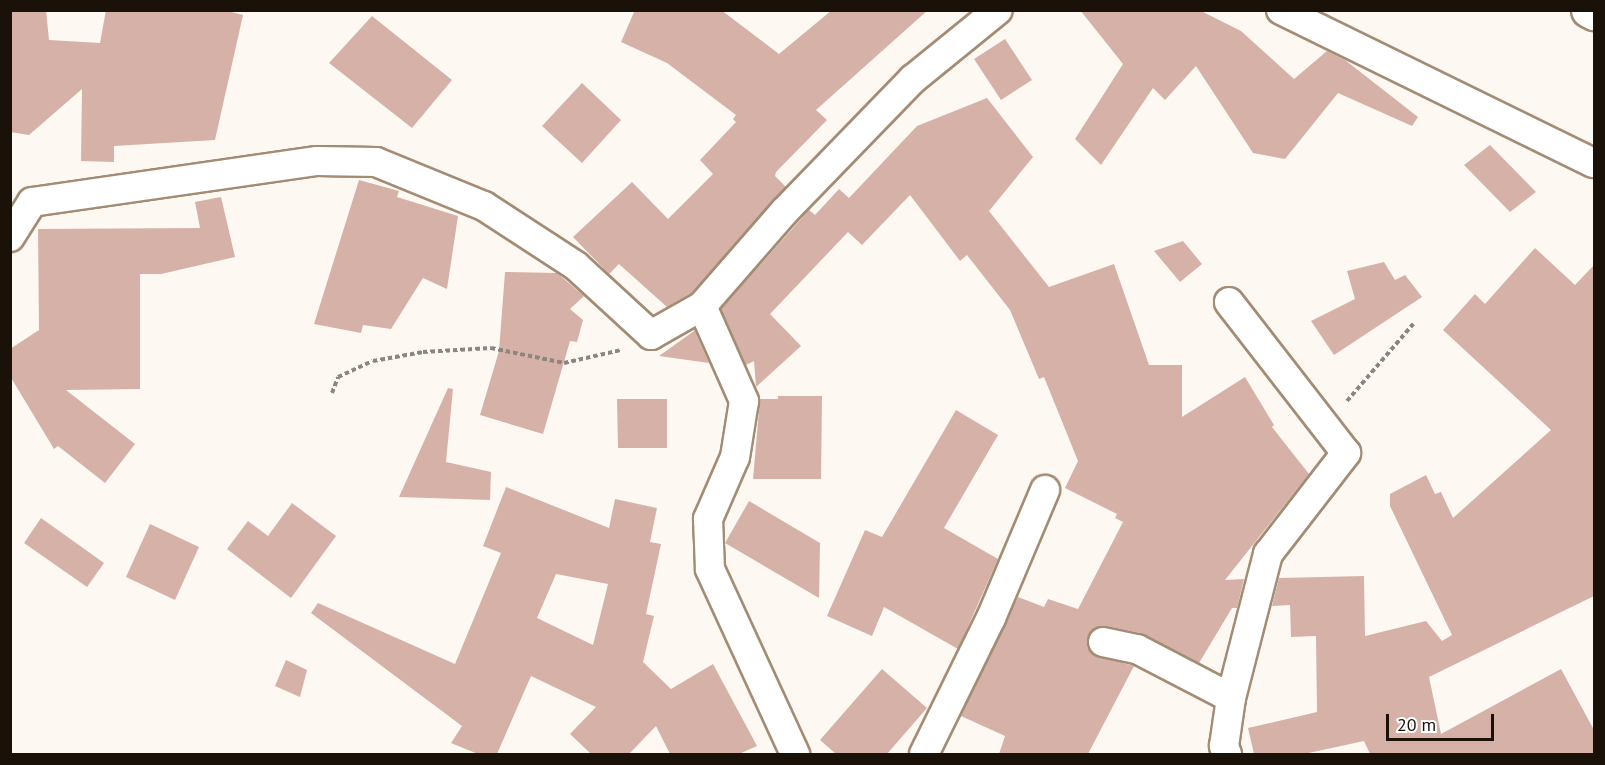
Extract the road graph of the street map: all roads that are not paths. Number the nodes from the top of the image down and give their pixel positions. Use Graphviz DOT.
graph roads {
  1 [pos="998,10"];
  2 [pos="1588,10"];
  3 [pos="1293,13"];
  4 [pos="1594,14"];
  5 [pos="1594,163"];
  6 [pos="10,237"];
  7 [pos="1229,302"];
  8 [pos="702,306"];
  9 [pos="1045,490"];
  10 [pos="1103,642"];
  11 [pos="1231,698"];
  12 [pos="795,754"];
  13 [pos="924,754"];
  14 [pos="1227,754"];
  1 -- 8 [label="street"];
  2 -- 4 [label="highway"];
  3 -- 5 [label="street"];
  6 -- 8 [label="street"];
  7 -- 11 [label="street"];
  8 -- 12 [label="street"];
  9 -- 13 [label="street"];
  10 -- 11 [label="street"];
  11 -- 14 [label="street"];
}
